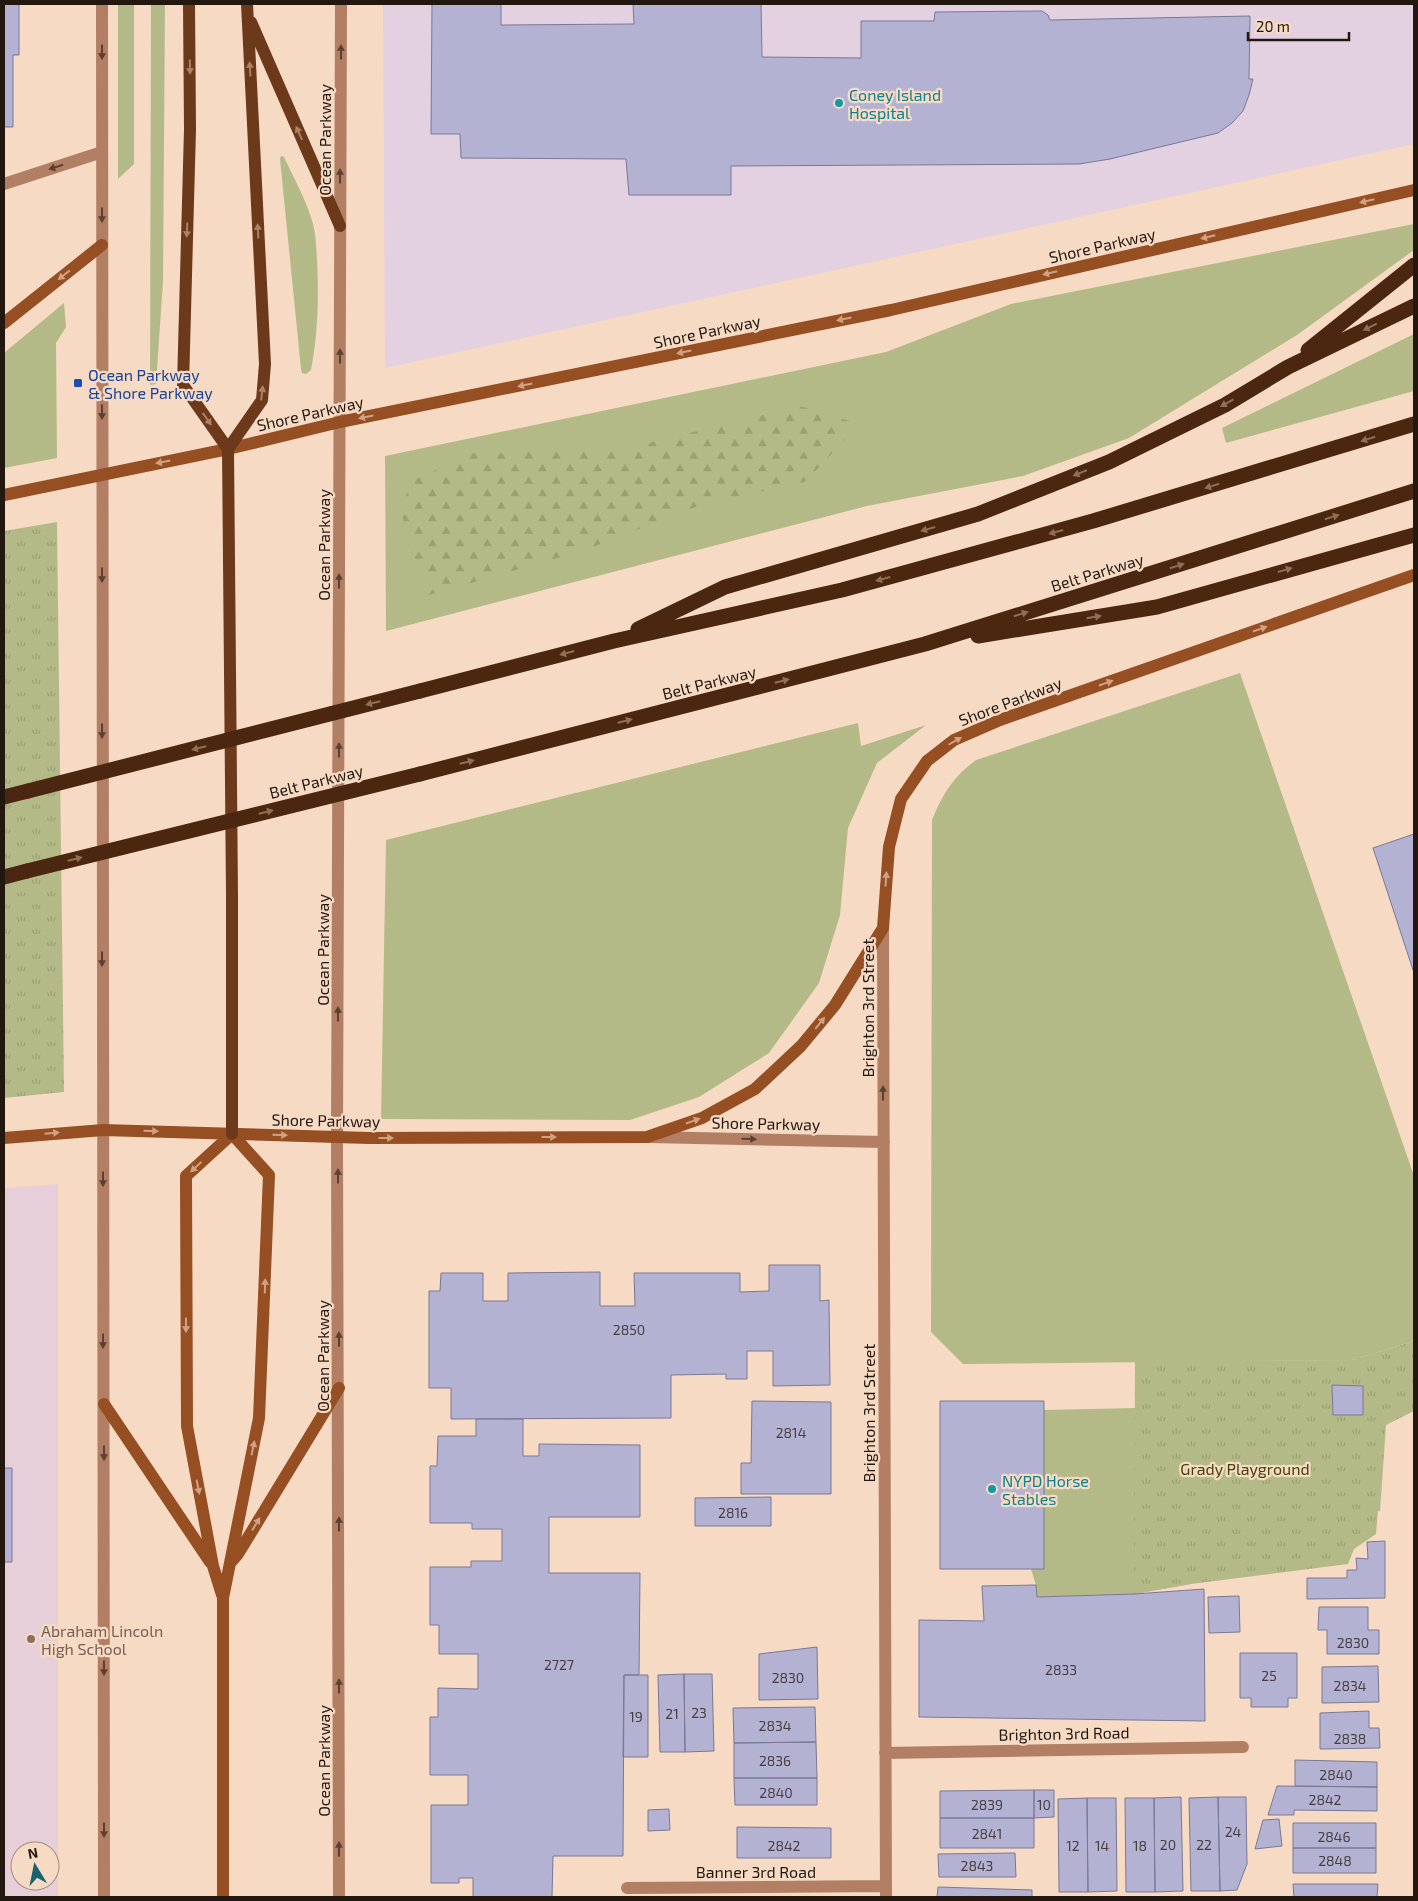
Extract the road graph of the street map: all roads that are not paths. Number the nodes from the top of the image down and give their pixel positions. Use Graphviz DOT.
graph roads {
  1 [pos="102,4"];
  2 [pos="189,4"];
  3 [pos="341,4"];
  4 [pos="247,9"];
  5 [pos="102,152"];
  6 [pos="4,184"];
  7 [pos="1414,190"];
  8 [pos="340,226"];
  9 [pos="102,245"];
  10 [pos="1414,265"];
  11 [pos="1414,306"];
  12 [pos="4,323"];
  13 [pos="1288,367"];
  14 [pos="340,422"];
  15 [pos="1414,424"];
  16 [pos="228,449"];
  17 [pos="102,474"];
  18 [pos="1414,491"];
  19 [pos="4,495"];
  20 [pos="1414,535"];
  21 [pos="1414,575"];
  22 [pos="614,640"];
  23 [pos="925,644"];
  24 [pos="4,797"];
  25 [pos="4,877"];
  26 [pos="883,928"];
  27 [pos="102,1130"];
  28 [pos="232,1134"];
  29 [pos="337,1137"];
  30 [pos="647,1137"];
  31 [pos="4,1138"];
  32 [pos="884,1142"];
  33 [pos="339,1388"];
  34 [pos="104,1404"];
  35 [pos="229,1564"];
  36 [pos="213,1566"];
  37 [pos="223,1598"];
  38 [pos="1243,1747"];
  39 [pos="885,1753"];
  40 [pos="628,1888"];
  41 [pos="886,1892"];
  42 [pos="104,1897"];
  43 [pos="223,1897"];
  44 [pos="340,1897"];
  1 -- 5 [label="street, one-way"];
  2 -- 16 [label="main road, one-way"];
  8 -- 3 [label="street, Ocean Parkway, one-way"];
  8 -- 4 [label="main road, one-way"];
  16 -- 4 [label="main road, one-way"];
  5 -- 6 [label="street, one-way"];
  5 -- 9 [label="street, one-way"];
  7 -- 14 [label="main road, Shore Parkway, one-way"];
  14 -- 8 [label="street, Ocean Parkway, one-way"];
  9 -- 12 [label="main road, one-way"];
  9 -- 17 [label="street, one-way"];
  10 -- 13 [label="highway"];
  11 -- 13 [label="highway, one-way"];
  13 -- 22 [label="highway, one-way"];
  14 -- 16 [label="main road, Shore Parkway"];
  29 -- 14 [label="street, Ocean Parkway, one-way"];
  15 -- 22 [label="highway, one-way"];
  16 -- 17 [label="main road, Shore Parkway, one-way"];
  16 -- 28 [label="main road"];
  17 -- 19 [label="main road, Shore Parkway"];
  17 -- 27 [label="street, one-way"];
  23 -- 18 [label="highway, Belt Parkway, one-way"];
  23 -- 20 [label="highway, one-way"];
  26 -- 21 [label="main road, Shore Parkway, one-way"];
  22 -- 24 [label="highway, one-way, bridge"];
  25 -- 23 [label="highway, Belt Parkway, one-way, bridge"];
  30 -- 26 [label="main road, Shore Parkway, one-way"];
  32 -- 26 [label="street, Brighton 3rd Street, one-way"];
  27 -- 28 [label="main road, Shore Parkway, one-way"];
  31 -- 27 [label="main road, Shore Parkway, one-way"];
  27 -- 34 [label="street, one-way"];
  28 -- 29 [label="main road, Shore Parkway, one-way"];
  35 -- 28 [label="main road, one-way"];
  28 -- 36 [label="main road, one-way"];
  29 -- 30 [label="main road, Shore Parkway, one-way"];
  33 -- 29 [label="street, Ocean Parkway, one-way"];
  30 -- 32 [label="street, Shore Parkway, one-way"];
  32 -- 39 [label="street, Brighton 3rd Street"];
  35 -- 33 [label="main road, one-way"];
  44 -- 33 [label="street, Ocean Parkway, one-way"];
  34 -- 36 [label="main road"];
  34 -- 42 [label="street, one-way"];
  35 -- 37 [label="main road"];
  36 -- 37 [label="main road"];
  37 -- 43 [label="main road"];
  38 -- 39 [label="street, Brighton 3rd Road"];
  39 -- 41 [label="street, Brighton 3rd Street"];
  40 -- 41 [label="street, Banner 3rd Road"];
}
